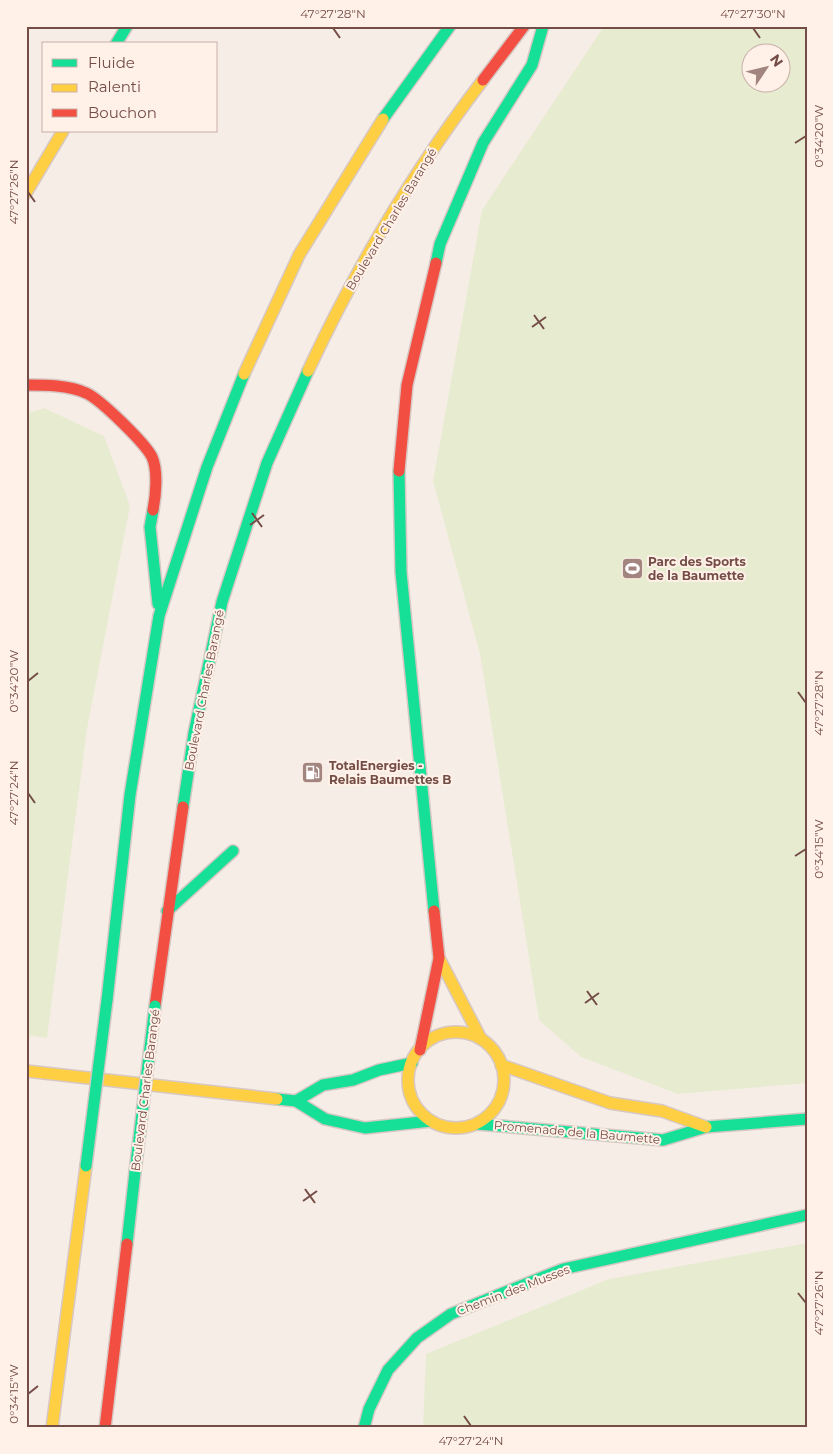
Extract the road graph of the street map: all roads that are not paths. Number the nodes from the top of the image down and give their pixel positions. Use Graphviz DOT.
graph roads {
  1 [pos="127,26"];
  2 [pos="450,26"];
  3 [pos="524,26"];
  4 [pos="543,26"];
  5 [pos="117,42"];
  6 [pos="62,132"];
  7 [pos="26,193"];
  8 [pos="26,385"];
  9 [pos="159,616"];
  10 [pos="233,851"];
  11 [pos="167,911"];
  12 [pos="439,958"];
  13 [pos="481,1040"];
  14 [pos="420,1050"];
  15 [pos="412,1063"];
  16 [pos="501,1065"];
  17 [pos="26,1071"];
  18 [pos="296,1101"];
  19 [pos="807,1119"];
  20 [pos="431,1121"];
  21 [pos="477,1124"];
  22 [pos="706,1127"];
  23 [pos="807,1215"];
  24 [pos="52,1428"];
  25 [pos="105,1428"];
  26 [pos="364,1428"];
  1 -- 5 [label="main road"];
  2 -- 9 [label="main road"];
  3 -- 11 [label="main road, Boulevard Charles Barangé"];
  4 -- 12 [label="main road"];
  6 -- 7 [label="main road"];
  8 -- 9 [label="main road"];
  9 -- 24 [label="main road, bridge"];
  10 -- 11 [label="main road"];
  11 -- 25 [label="main road, Boulevard Charles Barangé, bridge"];
  12 -- 13 [label="main road"];
  12 -- 14 [label="main road"];
  13 -- 14 [label="main road"];
  13 -- 16 [label="main road, Promenade de la Baumette"];
  14 -- 15 [label="main road"];
  15 -- 18 [label="main road"];
  15 -- 20 [label="main road"];
  16 -- 21 [label="main road, Promenade de la Baumette"];
  16 -- 22 [label="main road, Promenade de la Baumette"];
  17 -- 18 [label="main road, Promenade de la Baumette"];
  18 -- 20 [label="main road, Promenade de la Baumette"];
  19 -- 22 [label="main road, Promenade de la Baumette"];
  20 -- 21 [label="main road, Promenade de la Baumette"];
  21 -- 22 [label="main road, Promenade de la Baumette"];
  23 -- 26 [label="main road, Chemin des Musses"];
}
